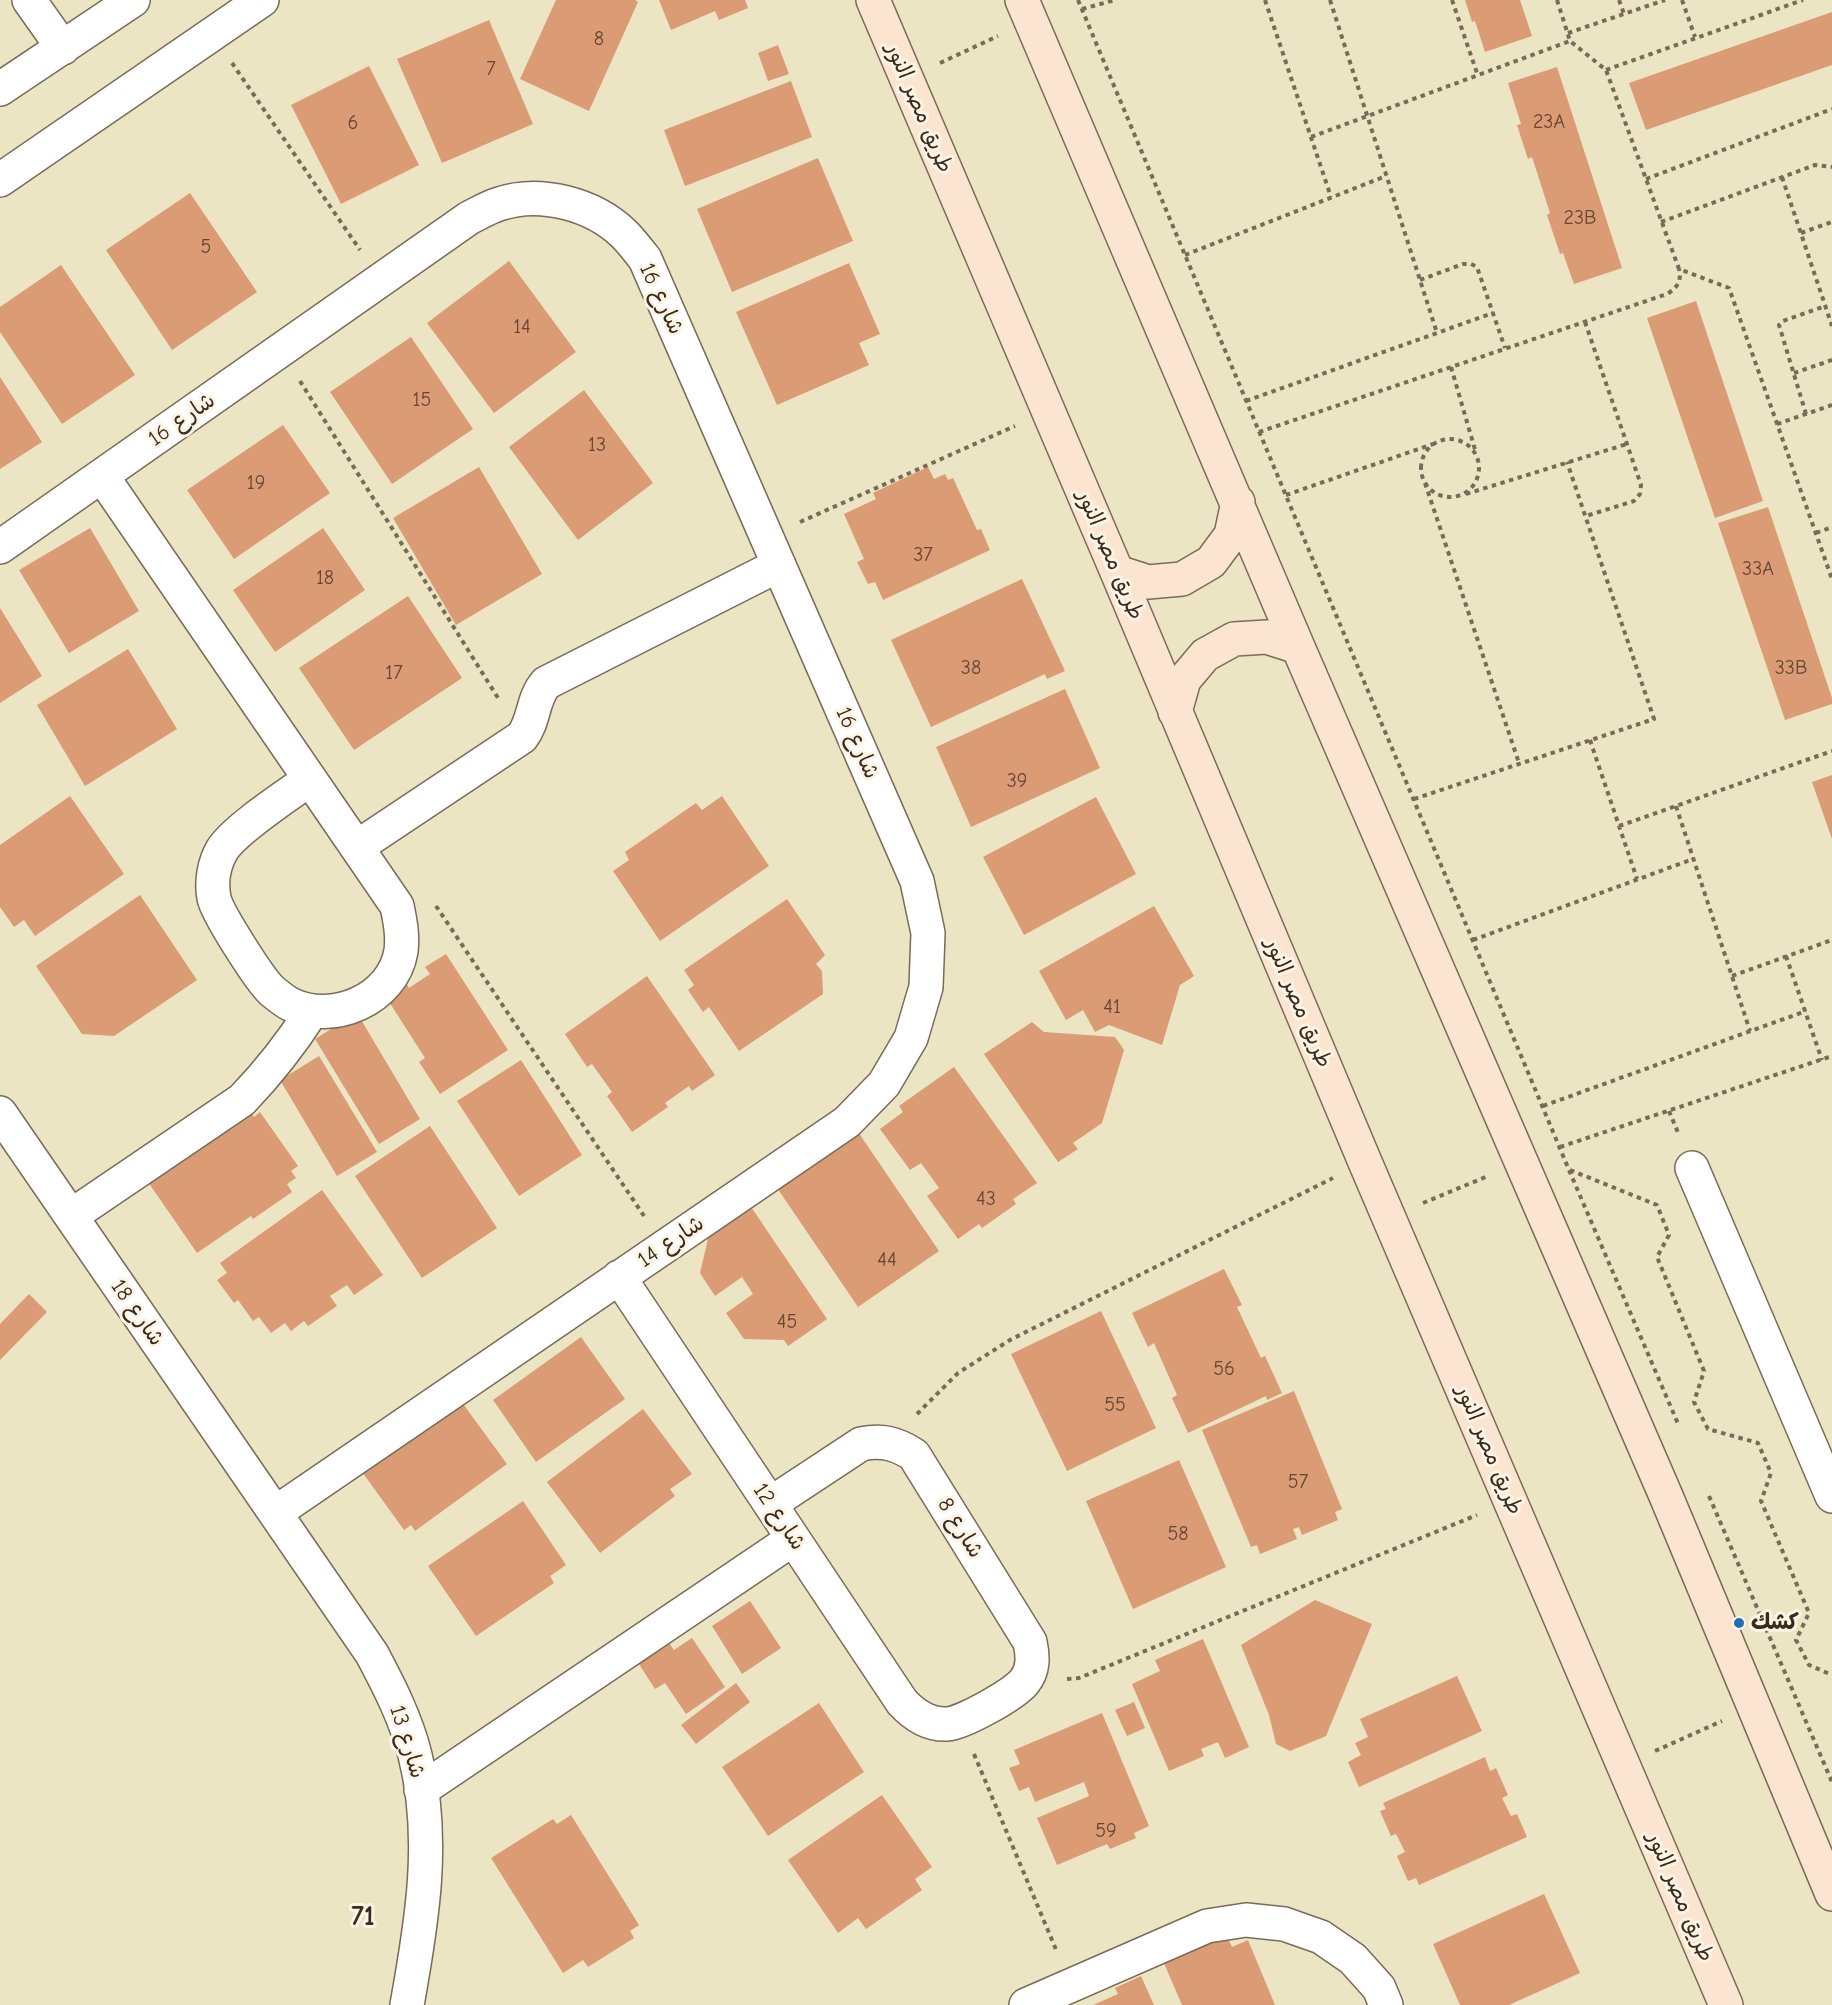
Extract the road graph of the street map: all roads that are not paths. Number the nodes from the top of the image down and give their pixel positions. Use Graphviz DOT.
graph roads {
  1 [pos="29,0"];
  2 [pos="133,0"];
  3 [pos="262,0"];
  4 [pos="873,0"];
  5 [pos="1027,10"];
  6 [pos="63,48"];
  7 [pos="0,89"];
  8 [pos="0,180"];
  9 [pos="102,476"];
  10 [pos="1238,502"];
  11 [pos="0,547"];
  12 [pos="773,551"];
  13 [pos="1117,572"];
  14 [pos="1298,647"];
  15 [pos="1175,712"];
  16 [pos="310,779"];
  17 [pos="357,848"];
  18 [pos="917,881"];
  19 [pos="312,1011"];
  20 [pos="0,1113"];
  21 [pos="1692,1168"];
  22 [pos="70,1216"];
  23 [pos="619,1277"];
  24 [pos="1832,1496"];
  25 [pos="770,1504"];
  26 [pos="275,1513"];
  27 [pos="793,1539"];
  28 [pos="961,1722"];
  29 [pos="421,1790"];
  30 [pos="1832,1894"];
  31 [pos="407,2005"];
  32 [pos="1026,2005"];
  33 [pos="1386,2005"];
  34 [pos="1726,2005"];
  1 -- 6 [label="street"];
  2 -- 6 [label="street"];
  3 -- 8 [label="street"];
  4 -- 13 [label="street, طريق مصر النور"];
  5 -- 10 [label="street"];
  6 -- 7 [label="street"];
  9 -- 11 [label="street, شارع 16"];
  9 -- 12 [label="street, شارع 16"];
  9 -- 16 [label="street"];
  10 -- 13 [label="street"];
  10 -- 14 [label="street"];
  12 -- 17 [label="street"];
  12 -- 18 [label="street, شارع 16"];
  13 -- 15 [label="street, طريق مصر النور"];
  14 -- 15 [label="street"];
  14 -- 30 [label="street"];
  15 -- 34 [label="street, طريق مصر النور"];
  16 -- 17 [label="street"];
  16 -- 19 [label="street"];
  17 -- 19 [label="street"];
  18 -- 23 [label="street, شارع 14"];
  19 -- 22 [label="street"];
  20 -- 22 [label="street, شارع 18"];
  21 -- 24 [label="street"];
  22 -- 26 [label="street, شارع 18"];
  23 -- 25 [label="street, شارع 12"];
  23 -- 26 [label="street, شارع 14"];
  25 -- 27 [label="street, شارع 12"];
  25 -- 28 [label="street, شارع 8"];
  26 -- 29 [label="street, شارع 13"];
  27 -- 28 [label="street, شارع 12"];
  27 -- 29 [label="street"];
  29 -- 31 [label="street, شارع 13"];
  32 -- 33 [label="street"];
}
